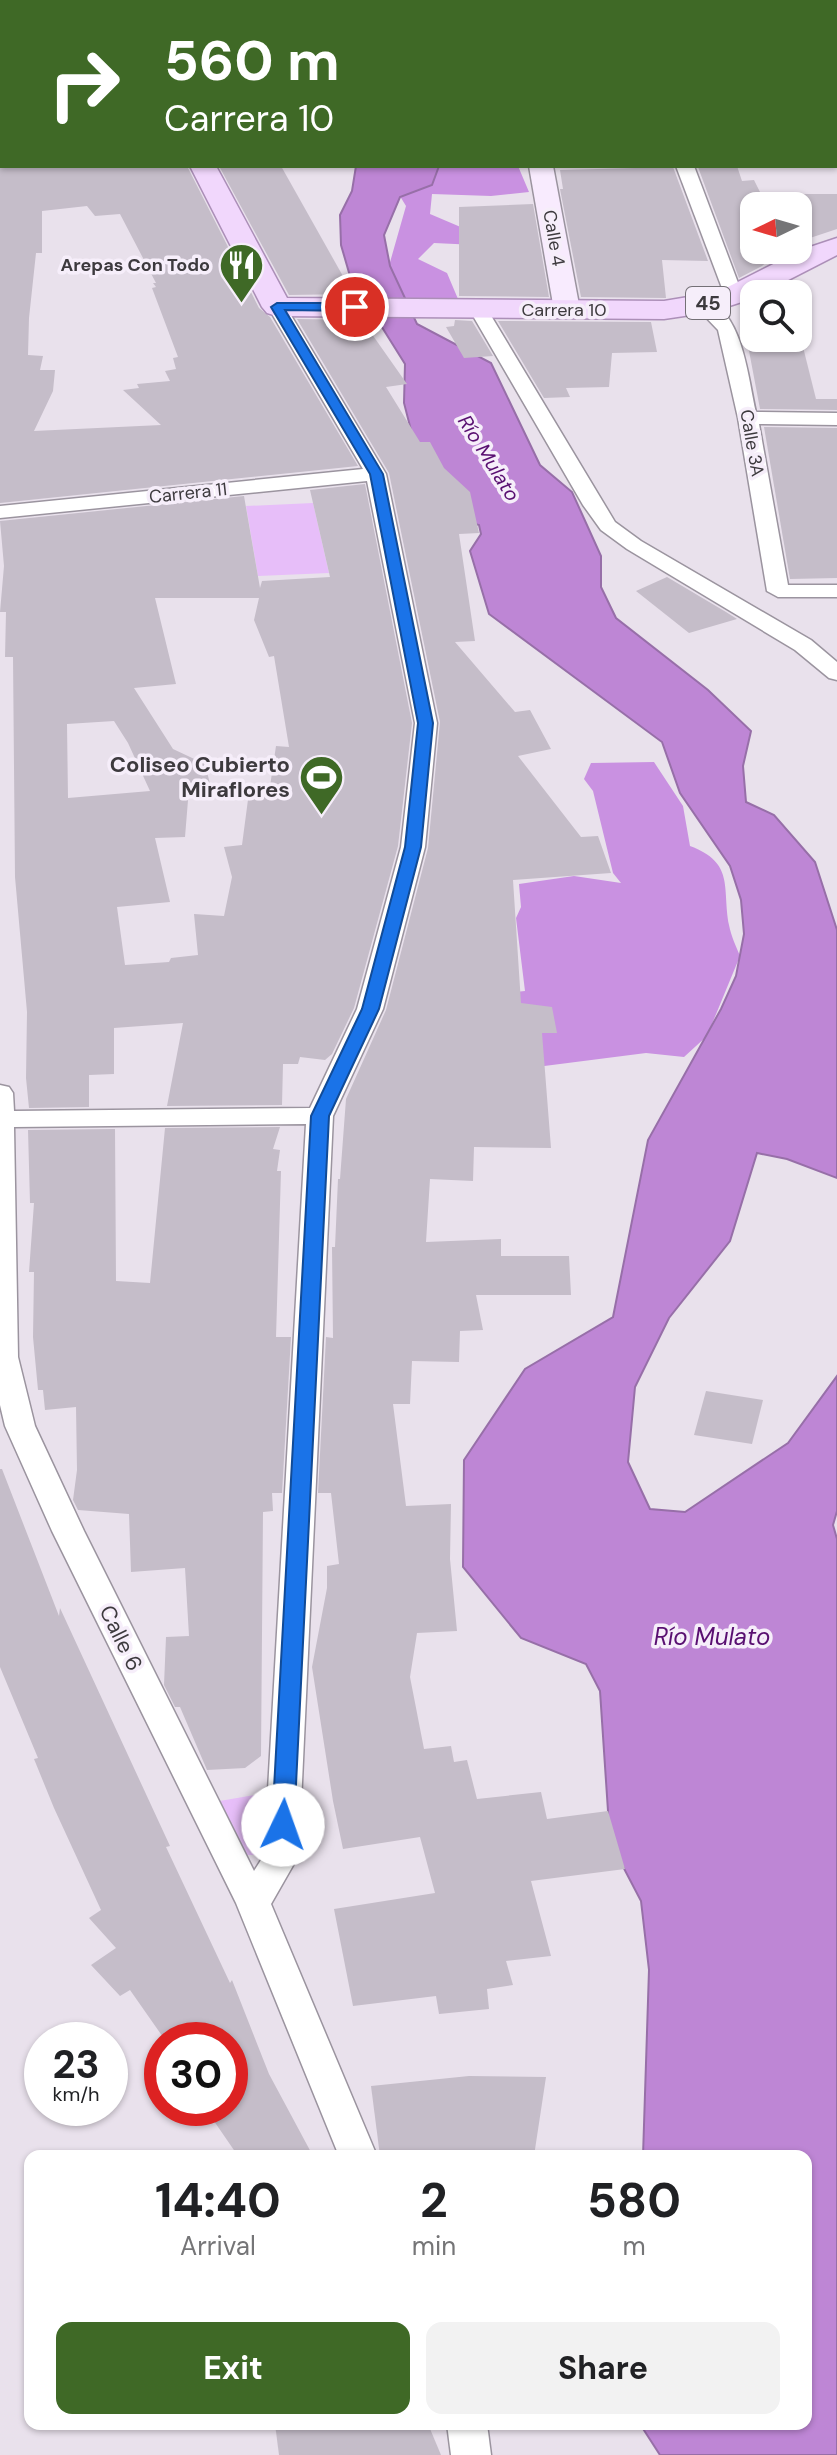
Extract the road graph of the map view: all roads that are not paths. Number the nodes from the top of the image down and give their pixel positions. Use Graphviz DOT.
graph roads {
  1 [pos="204,168"];
  2 [pos="541,168"];
  3 [pos="686,168"];
  4 [pos="837,246"];
  5 [pos="734,296"];
  6 [pos="703,305"];
  7 [pos="277,307"];
  8 [pos="478,309"];
  9 [pos="567,310"];
  10 [pos="748,418"];
  11 [pos="837,419"];
  12 [pos="376,474"];
  13 [pos="0,512"];
  14 [pos="837,591"];
  15 [pos="837,673"];
  16 [pos="1,1106"];
  17 [pos="320,1116"];
  18 [pos="253,1903"];
  19 [pos="356,2150"];
  20 [pos="468,2430"];
  21 [pos="471,2455"];
  1 -- 7 [label="main road"];
  2 -- 9 [label="main road, Calle 4"];
  3 -- 5 [label="street"];
  4 -- 5 [label="main road, Carrera 10 / 45"];
  5 -- 6 [label="main road, Carrera 10 / 45"];
  6 -- 9 [label="main road, Carrera 10 / 45"];
  6 -- 10 [label="street, Calle 3A"];
  7 -- 8 [label="main road, Carrera 10"];
  7 -- 12 [label="street"];
  8 -- 9 [label="main road, Carrera 10"];
  8 -- 15 [label="street"];
  10 -- 11 [label="street"];
  10 -- 14 [label="street, Calle 3A"];
  12 -- 13 [label="street, Carrera 11"];
  12 -- 17 [label="street"];
  16 -- 17 [label="street"];
  16 -- 18 [label="street, Calle 6"];
  17 -- 18 [label="street"];
  18 -- 19 [label="street, Calle 6"];
  20 -- 21 [label="street"];
}
